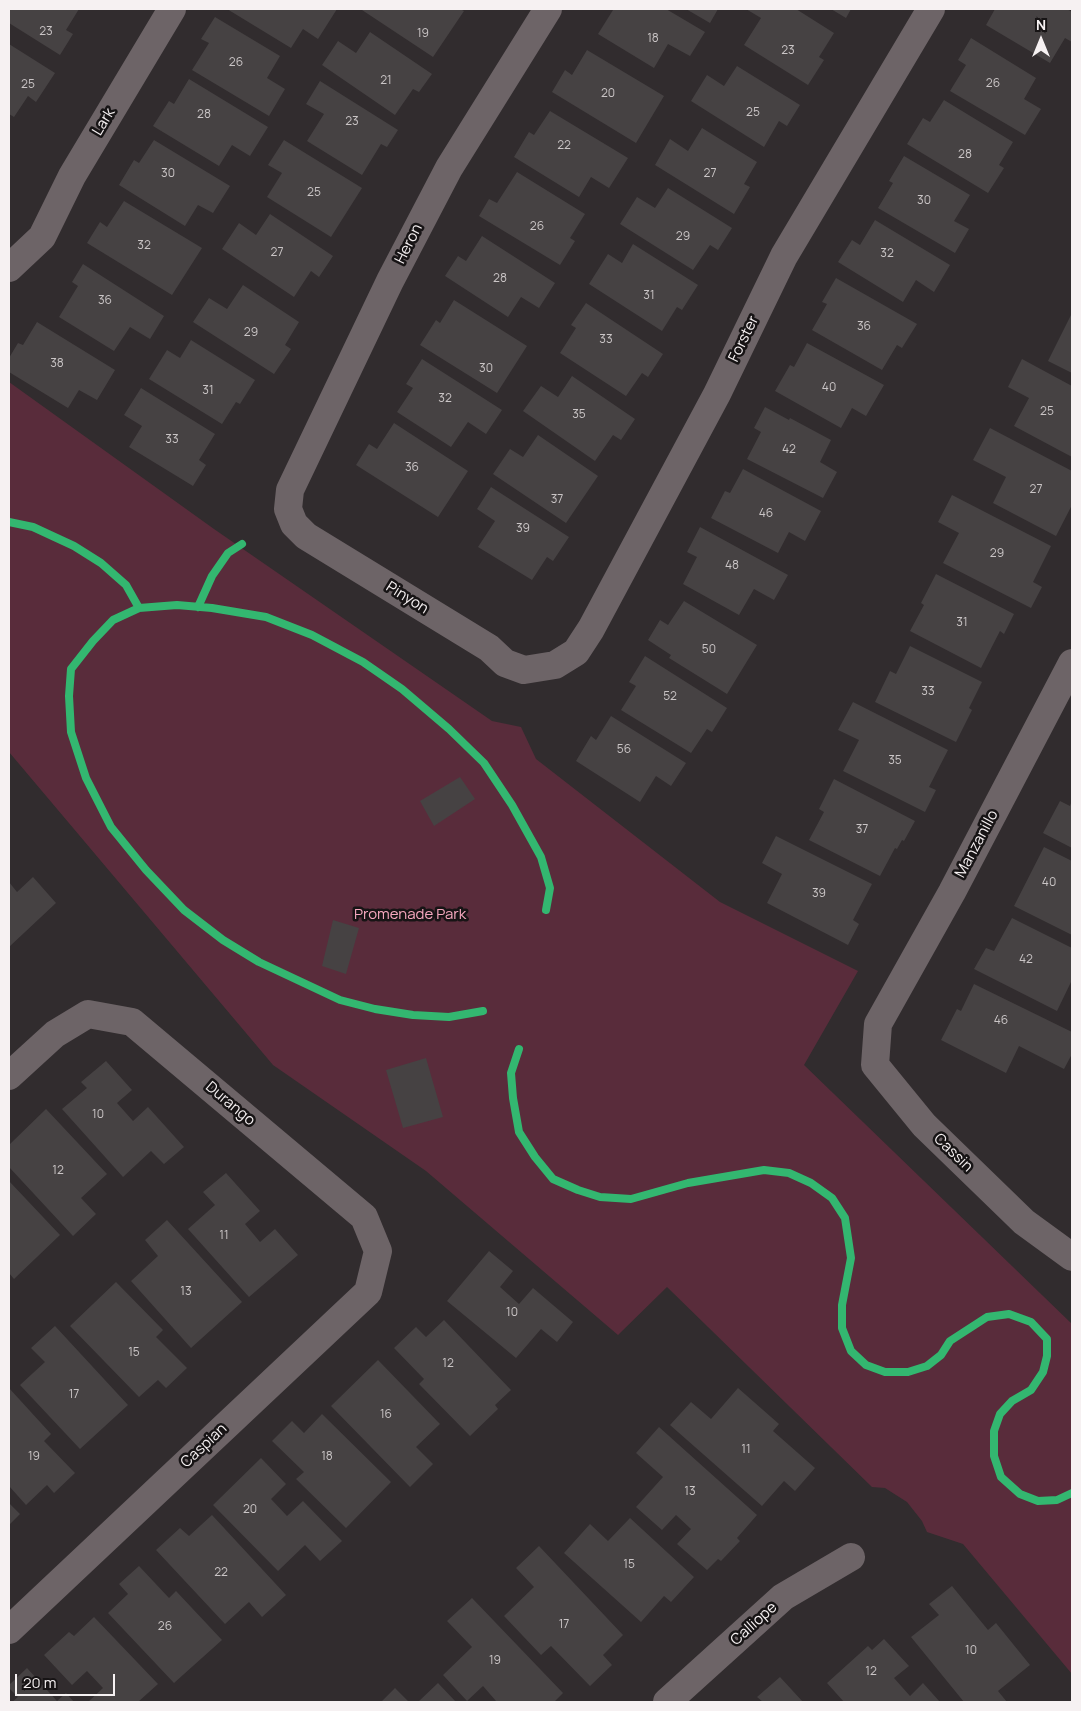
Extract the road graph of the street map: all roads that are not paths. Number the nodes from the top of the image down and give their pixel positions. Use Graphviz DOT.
graph roads {
  1 [pos="172,9"];
  2 [pos="548,9"];
  3 [pos="931,9"];
  4 [pos="9,268"];
  5 [pos="290,490"];
  6 [pos="1072,663"];
  7 [pos="555,665"];
  8 [pos="878,1024"];
  9 [pos="9,1076"];
  10 [pos="378,1251"];
  11 [pos="1072,1257"];
  12 [pos="851,1557"];
  13 [pos="9,1630"];
  14 [pos="667,1702"];
  1 -- 4 [label="street, Lark"];
  2 -- 5 [label="street, Heron"];
  3 -- 7 [label="street, Forster"];
  5 -- 7 [label="street, Pinyon"];
  6 -- 8 [label="street, Manzanillo"];
  8 -- 11 [label="street, Cassin"];
  9 -- 10 [label="street, Durango"];
  10 -- 13 [label="street, Caspian"];
  12 -- 14 [label="street, Calliope"];
}
